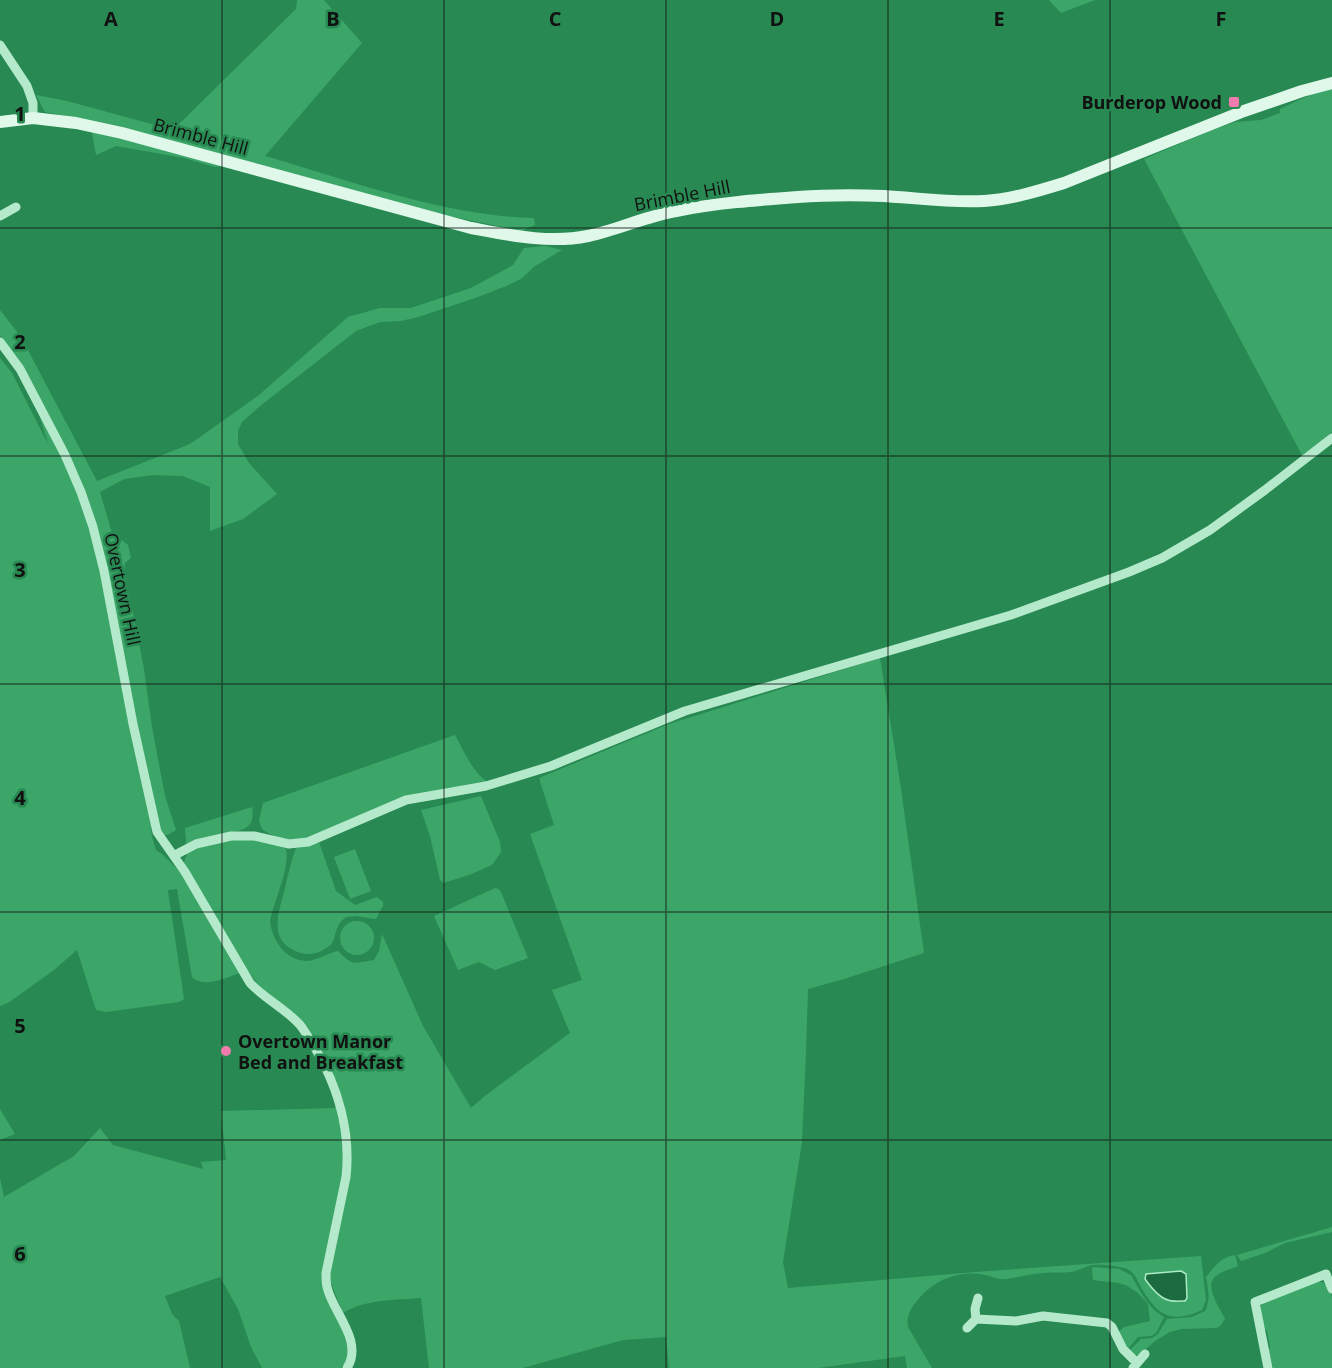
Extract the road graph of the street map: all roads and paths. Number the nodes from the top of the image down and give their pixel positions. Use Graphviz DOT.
graph roads {
  1 [pos="0,45"];
  2 [pos="1332,83"];
  3 [pos="33,118"];
  4 [pos="0,122"];
  5 [pos="16,207"];
  6 [pos="0,216"];
  7 [pos="0,342"];
  8 [pos="1332,438"];
  9 [pos="175,855"];
  10 [pos="1332,1289"];
  11 [pos="978,1298"];
  12 [pos="976,1319"];
  13 [pos="967,1328"];
  14 [pos="1145,1354"];
  15 [pos="1135,1366"];
  16 [pos="347,1368"];
  17 [pos="1268,1368"];
  1 -- 3 [label="street"];
  2 -- 3 [label="main road, Brimble Hill"];
  3 -- 4 [label="main road, Brimble Hill"];
  5 -- 6 [label="street"];
  7 -- 9 [label="street, Overtown Hill"];
  8 -- 9 [label="street"];
  9 -- 16 [label="street, Overtown Hill"];
  10 -- 17 [label="street"];
  11 -- 12 [label="street"];
  12 -- 13 [label="street"];
  12 -- 15 [label="street"];
  14 -- 15 [label="street"];
}
